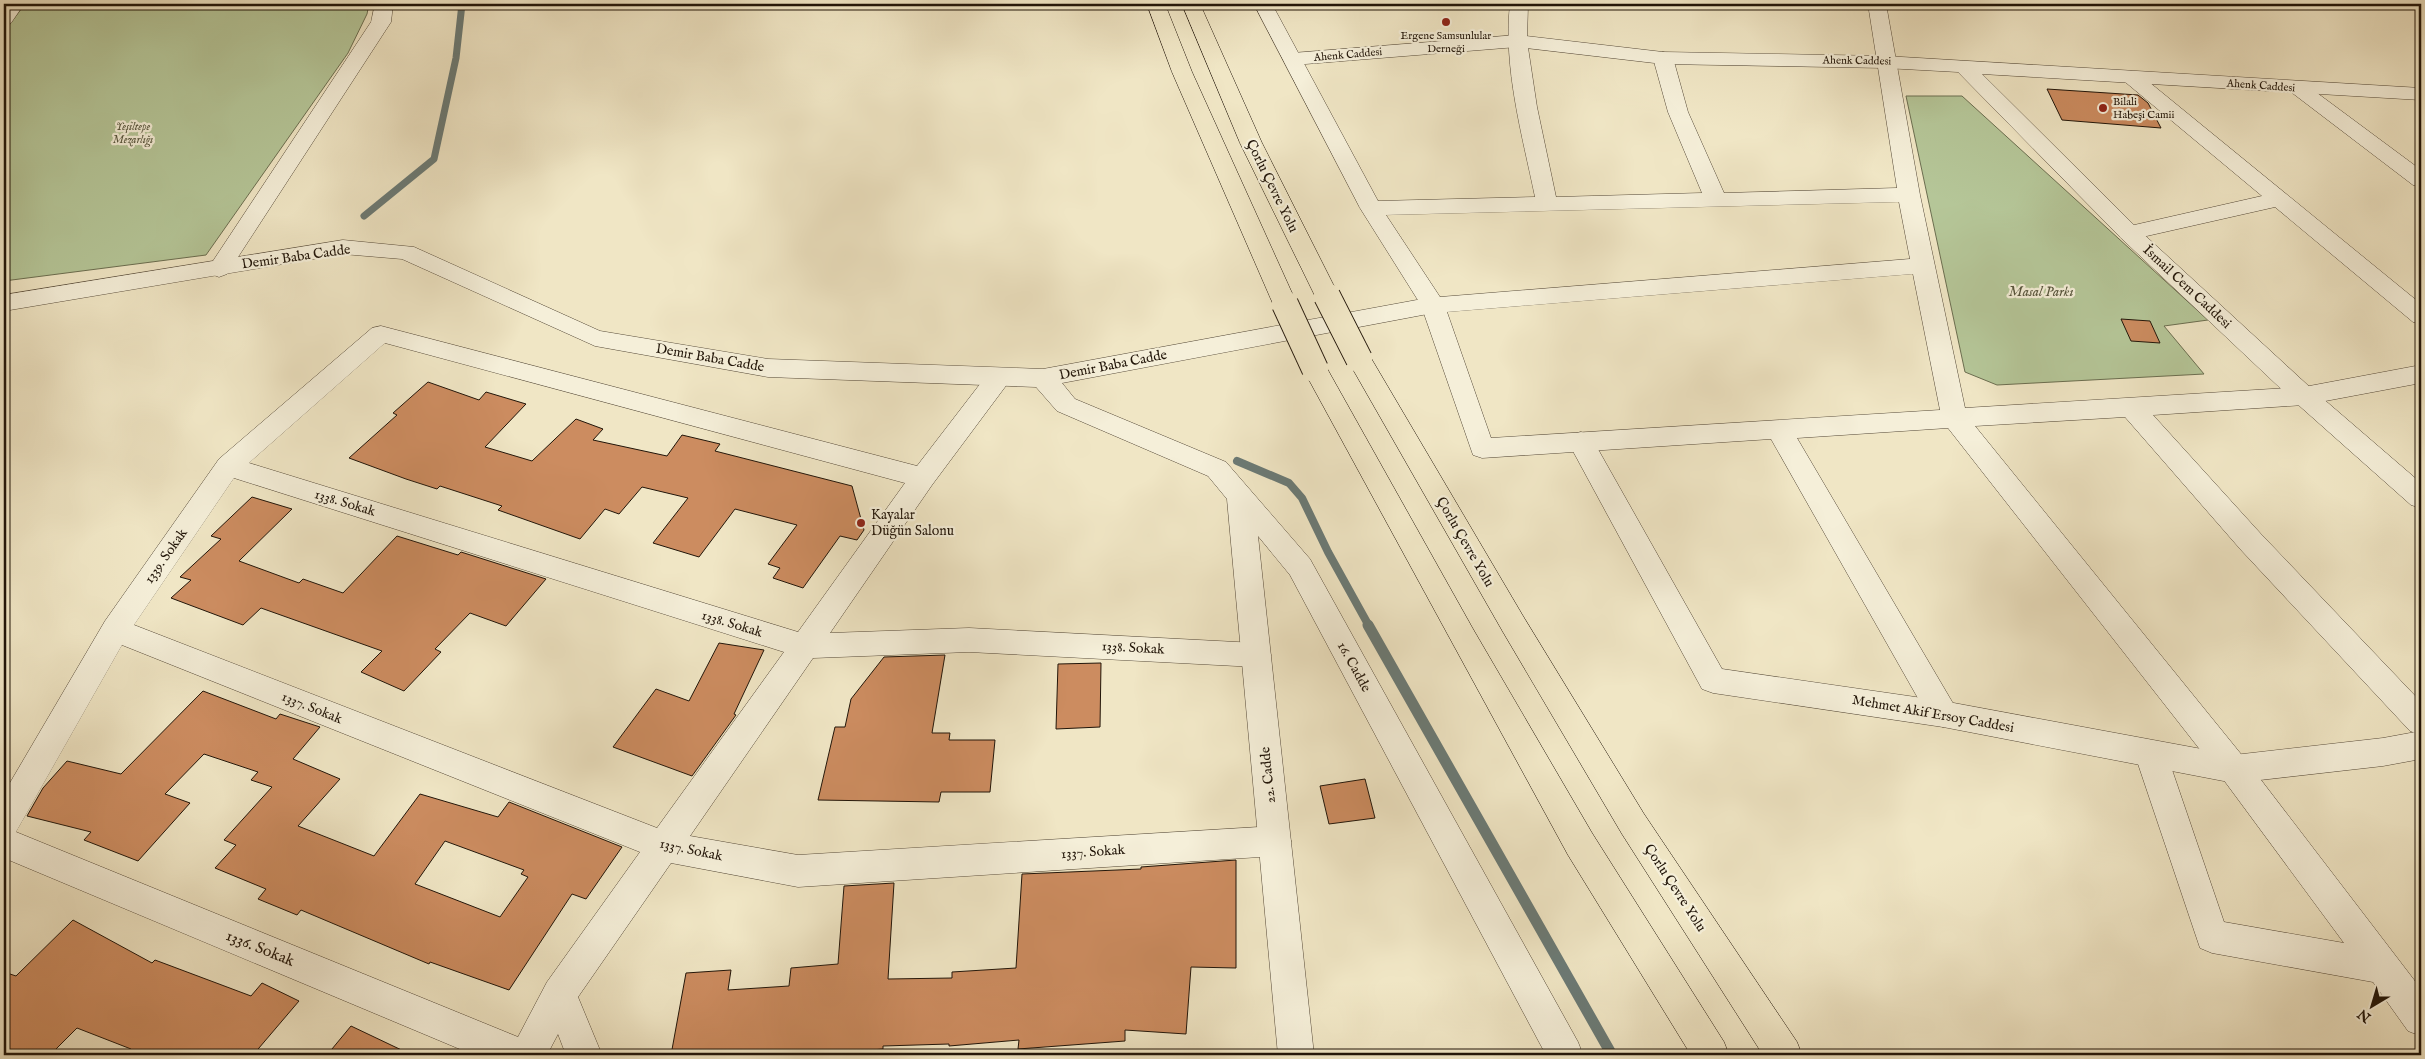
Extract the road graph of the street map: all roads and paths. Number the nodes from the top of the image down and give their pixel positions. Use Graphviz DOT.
graph roads {
  1 [pos="15,4"];
  2 [pos="384,4"];
  3 [pos="1156,4"];
  4 [pos="1192,4"];
  5 [pos="1263,4"];
  6 [pos="1519,4"];
  7 [pos="1877,4"];
  8 [pos="4,20"];
  9 [pos="1517,41"];
  10 [pos="1663,58"];
  11 [pos="1293,59"];
  12 [pos="1885,62"];
  13 [pos="1963,66"];
  14 [pos="2130,77"];
  15 [pos="2298,88"];
  16 [pos="2421,94"];
  17 [pos="2421,180"];
  18 [pos="1908,196"];
  19 [pos="2281,199"];
  20 [pos="1716,200"];
  21 [pos="1547,204"];
  22 [pos="1371,208"];
  23 [pos="2129,233"];
  24 [pos="1923,266"];
  25 [pos="219,269"];
  26 [pos="4,303"];
  27 [pos="1433,305"];
  28 [pos="2421,316"];
  29 [pos="2421,374"];
  30 [pos="999,378"];
  31 [pos="1043,378"];
  32 [pos="2304,396"];
  33 [pos="2131,407"];
  34 [pos="1954,418"];
  35 [pos="1778,429"];
  36 [pos="1582,442"];
  37 [pos="228,466"];
  38 [pos="923,478"];
  39 [pos="1240,496"];
  40 [pos="2421,498"];
  41 [pos="115,630"];
  42 [pos="805,646"];
  43 [pos="1256,655"];
  44 [pos="1943,714"];
  45 [pos="2421,722"];
  46 [pos="2421,745"];
  47 [pos="2151,755"];
  48 [pos="2234,769"];
  49 [pos="4,822"];
  50 [pos="1275,841"];
  51 [pos="4,843"];
  52 [pos="663,846"];
  53 [pos="2383,967"];
  54 [pos="559,994"];
  55 [pos="2421,1018"];
  56 [pos="517,1055"];
  57 [pos="528,1055"];
  58 [pos="584,1055"];
  59 [pos="1296,1055"];
  60 [pos="1565,1055"];
  61 [pos="1710,1055"];
  62 [pos="1784,1055"];
  1 -- 8 [label="street"];
  2 -- 25 [label="street"];
  3 -- 61 [label="highway, bridge"];
  4 -- 62 [label="highway, Çorlu Çevre Yolu, bridge"];
  5 -- 11 [label="street"];
  6 -- 9 [label="street"];
  7 -- 12 [label="street"];
  9 -- 10 [label="street, Ahenk Caddesi"];
  9 -- 11 [label="street, Ahenk Caddesi"];
  9 -- 21 [label="street"];
  10 -- 12 [label="street, Ahenk Caddesi"];
  10 -- 20 [label="street"];
  11 -- 22 [label="street"];
  12 -- 13 [label="street, Ahenk Caddesi"];
  12 -- 18 [label="street"];
  13 -- 14 [label="street, Ahenk Caddesi"];
  13 -- 23 [label="street, İsmail Cem Caddesi"];
  14 -- 15 [label="street, Ahenk Caddesi"];
  14 -- 19 [label="street"];
  15 -- 16 [label="street, Ahenk Caddesi"];
  15 -- 17 [label="street"];
  18 -- 20 [label="street"];
  18 -- 24 [label="street"];
  19 -- 23 [label="street"];
  19 -- 28 [label="street"];
  20 -- 21 [label="street"];
  21 -- 22 [label="street"];
  22 -- 27 [label="street"];
  23 -- 32 [label="street, İsmail Cem Caddesi"];
  24 -- 27 [label="street, Demir Baba Cadde"];
  24 -- 34 [label="street"];
  25 -- 26 [label="street, Demir Baba Cadde"];
  25 -- 30 [label="street, Demir Baba Cadde"];
  27 -- 31 [label="street, Demir Baba Cadde"];
  27 -- 36 [label="street"];
  29 -- 32 [label="street"];
  30 -- 31 [label="street, Demir Baba Cadde"];
  30 -- 38 [label="street"];
  31 -- 39 [label="street, 16. Cadde"];
  32 -- 33 [label="street"];
  32 -- 40 [label="street, İsmail Cem Caddesi"];
  33 -- 34 [label="street"];
  33 -- 45 [label="street"];
  34 -- 35 [label="street"];
  34 -- 48 [label="street"];
  35 -- 36 [label="street"];
  35 -- 44 [label="street"];
  36 -- 44 [label="street, Mehmet Akif Ersoy Caddesi"];
  37 -- 38 [label="street, 1339. Sokak"];
  37 -- 41 [label="street, 1339. Sokak"];
  37 -- 42 [label="street, 1338. Sokak"];
  38 -- 42 [label="street"];
  39 -- 43 [label="street, 22. Cadde"];
  39 -- 60 [label="street, 16. Cadde"];
  41 -- 49 [label="street, 1339. Sokak"];
  41 -- 52 [label="street, 1337. Sokak"];
  42 -- 43 [label="street, 1338. Sokak"];
  42 -- 52 [label="street"];
  43 -- 50 [label="street, 22. Cadde"];
  44 -- 47 [label="street, Mehmet Akif Ersoy Caddesi"];
  46 -- 48 [label="street, Mehmet Akif Ersoy Caddesi"];
  47 -- 48 [label="street, Mehmet Akif Ersoy Caddesi"];
  47 -- 53 [label="street"];
  48 -- 53 [label="street"];
  50 -- 52 [label="street, 1337. Sokak"];
  50 -- 59 [label="street, 22. Cadde"];
  51 -- 56 [label="street, 1336. Sokak"];
  52 -- 54 [label="street"];
  53 -- 55 [label="street"];
  54 -- 57 [label="street"];
  54 -- 58 [label="street"];
}
